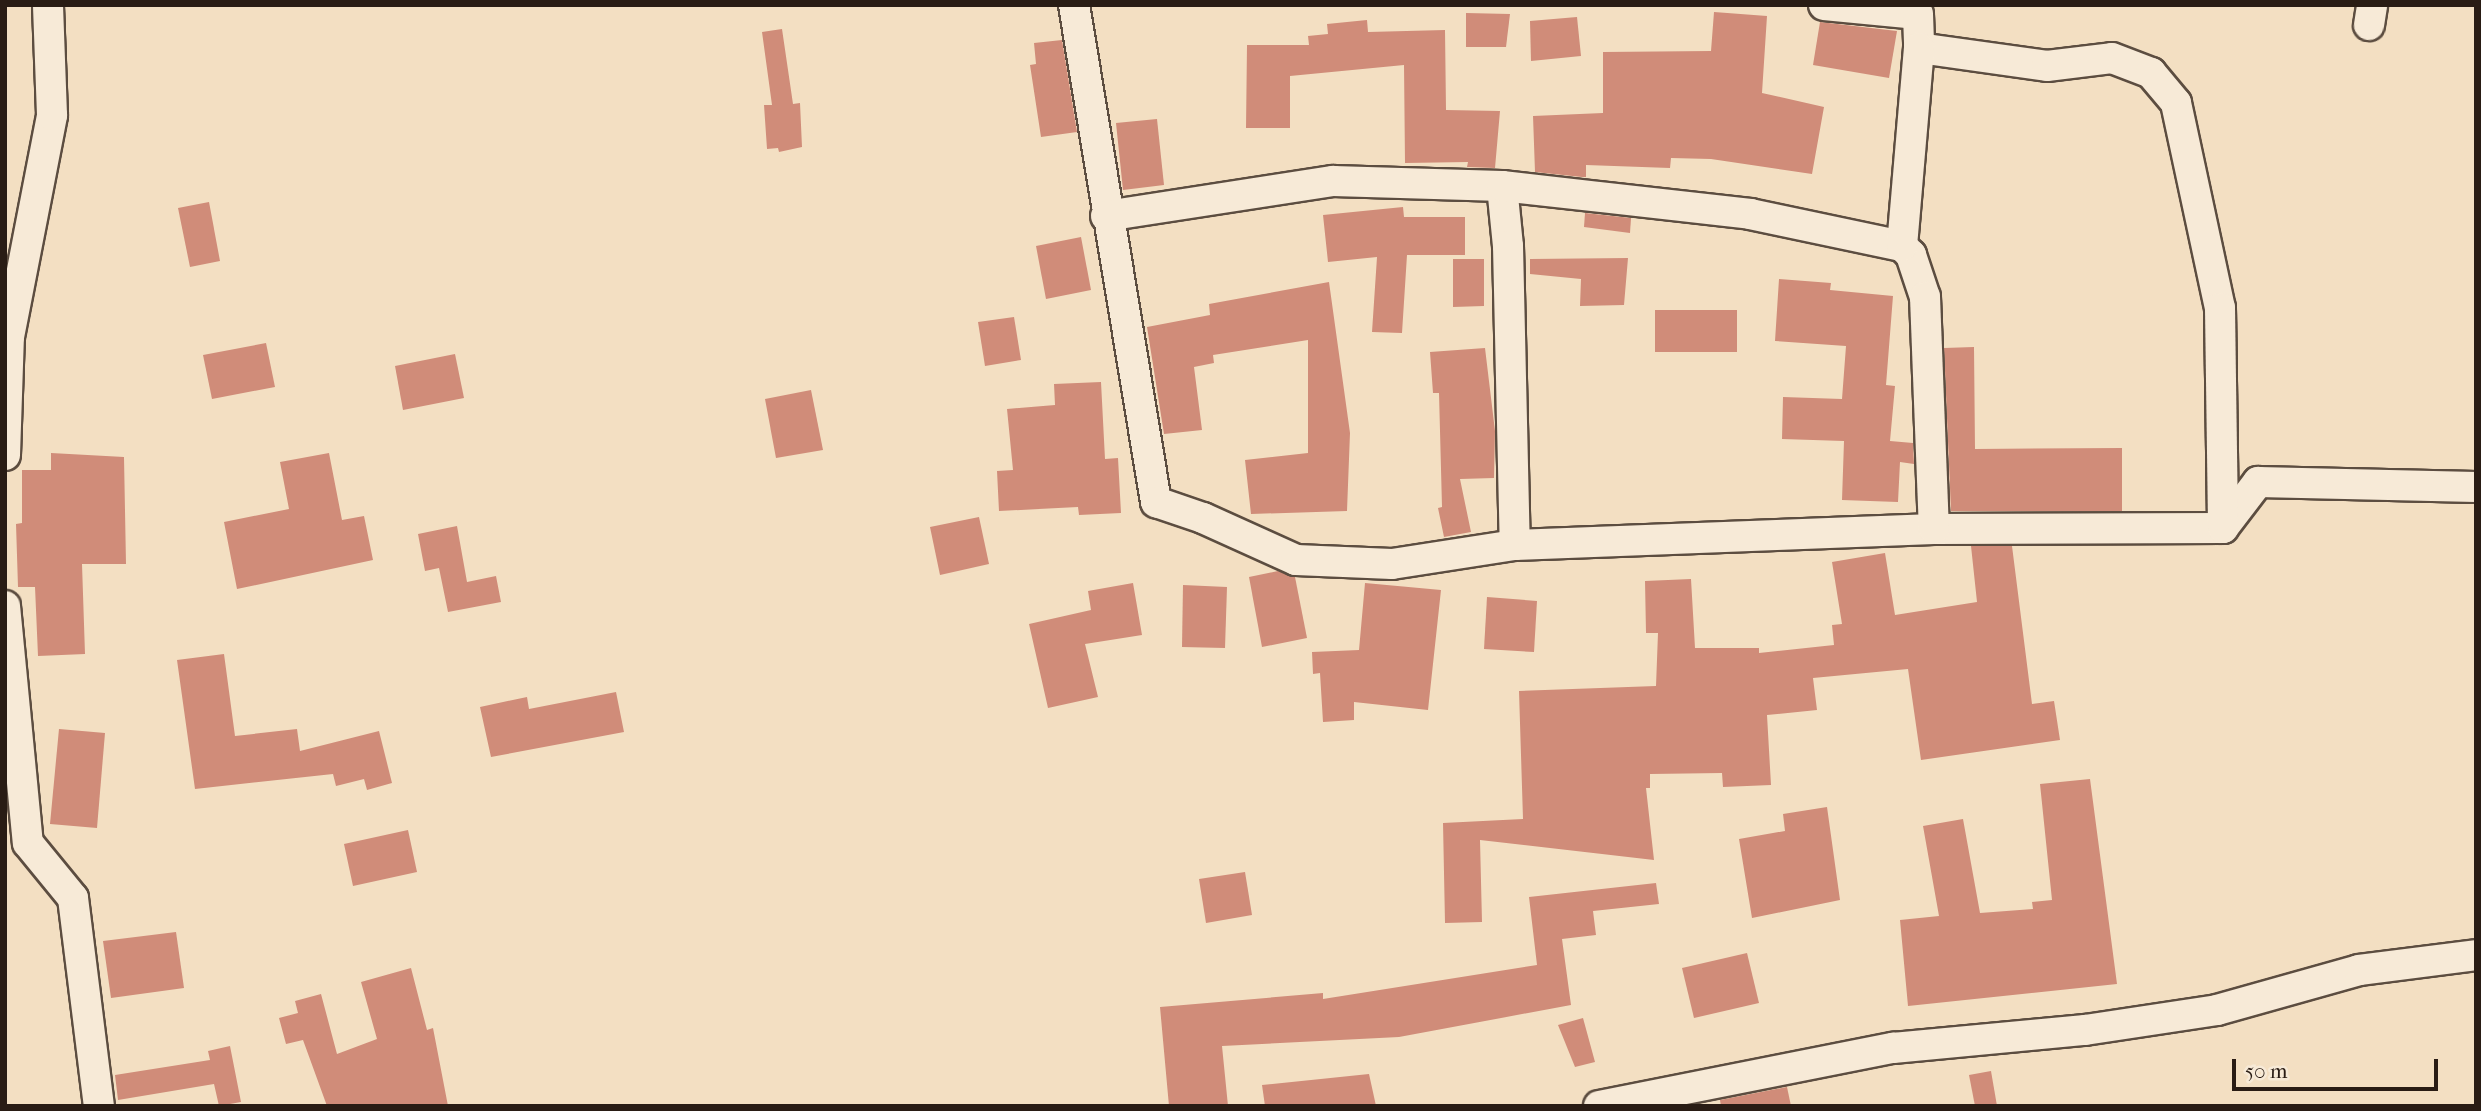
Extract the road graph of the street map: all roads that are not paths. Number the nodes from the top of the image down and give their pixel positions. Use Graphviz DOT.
graph roads {
  1 [pos="48,5"];
  2 [pos="1074,5"];
  3 [pos="1824,5"];
  4 [pos="1919,48"];
  5 [pos="1502,186"];
  6 [pos="1106,216"];
  7 [pos="1902,246"];
  8 [pos="7,332"];
  9 [pos="5,455"];
  10 [pos="2476,486"];
  11 [pos="2223,528"];
  12 [pos="1934,529"];
  13 [pos="1515,545"];
  14 [pos="5,606"];
  15 [pos="2476,955"];
  16 [pos="99,1106"];
  17 [pos="1600,1106"];
  1 -- 8 [label="street"];
  2 -- 6 [label="street"];
  3 -- 4 [label="street"];
  4 -- 7 [label="street"];
  4 -- 11 [label="street"];
  5 -- 6 [label="street"];
  5 -- 7 [label="street"];
  5 -- 13 [label="street"];
  6 -- 13 [label="street"];
  7 -- 12 [label="street"];
  8 -- 9 [label="street"];
  10 -- 11 [label="street"];
  11 -- 12 [label="street"];
  12 -- 13 [label="street"];
  14 -- 16 [label="street"];
  15 -- 17 [label="street"];
}
